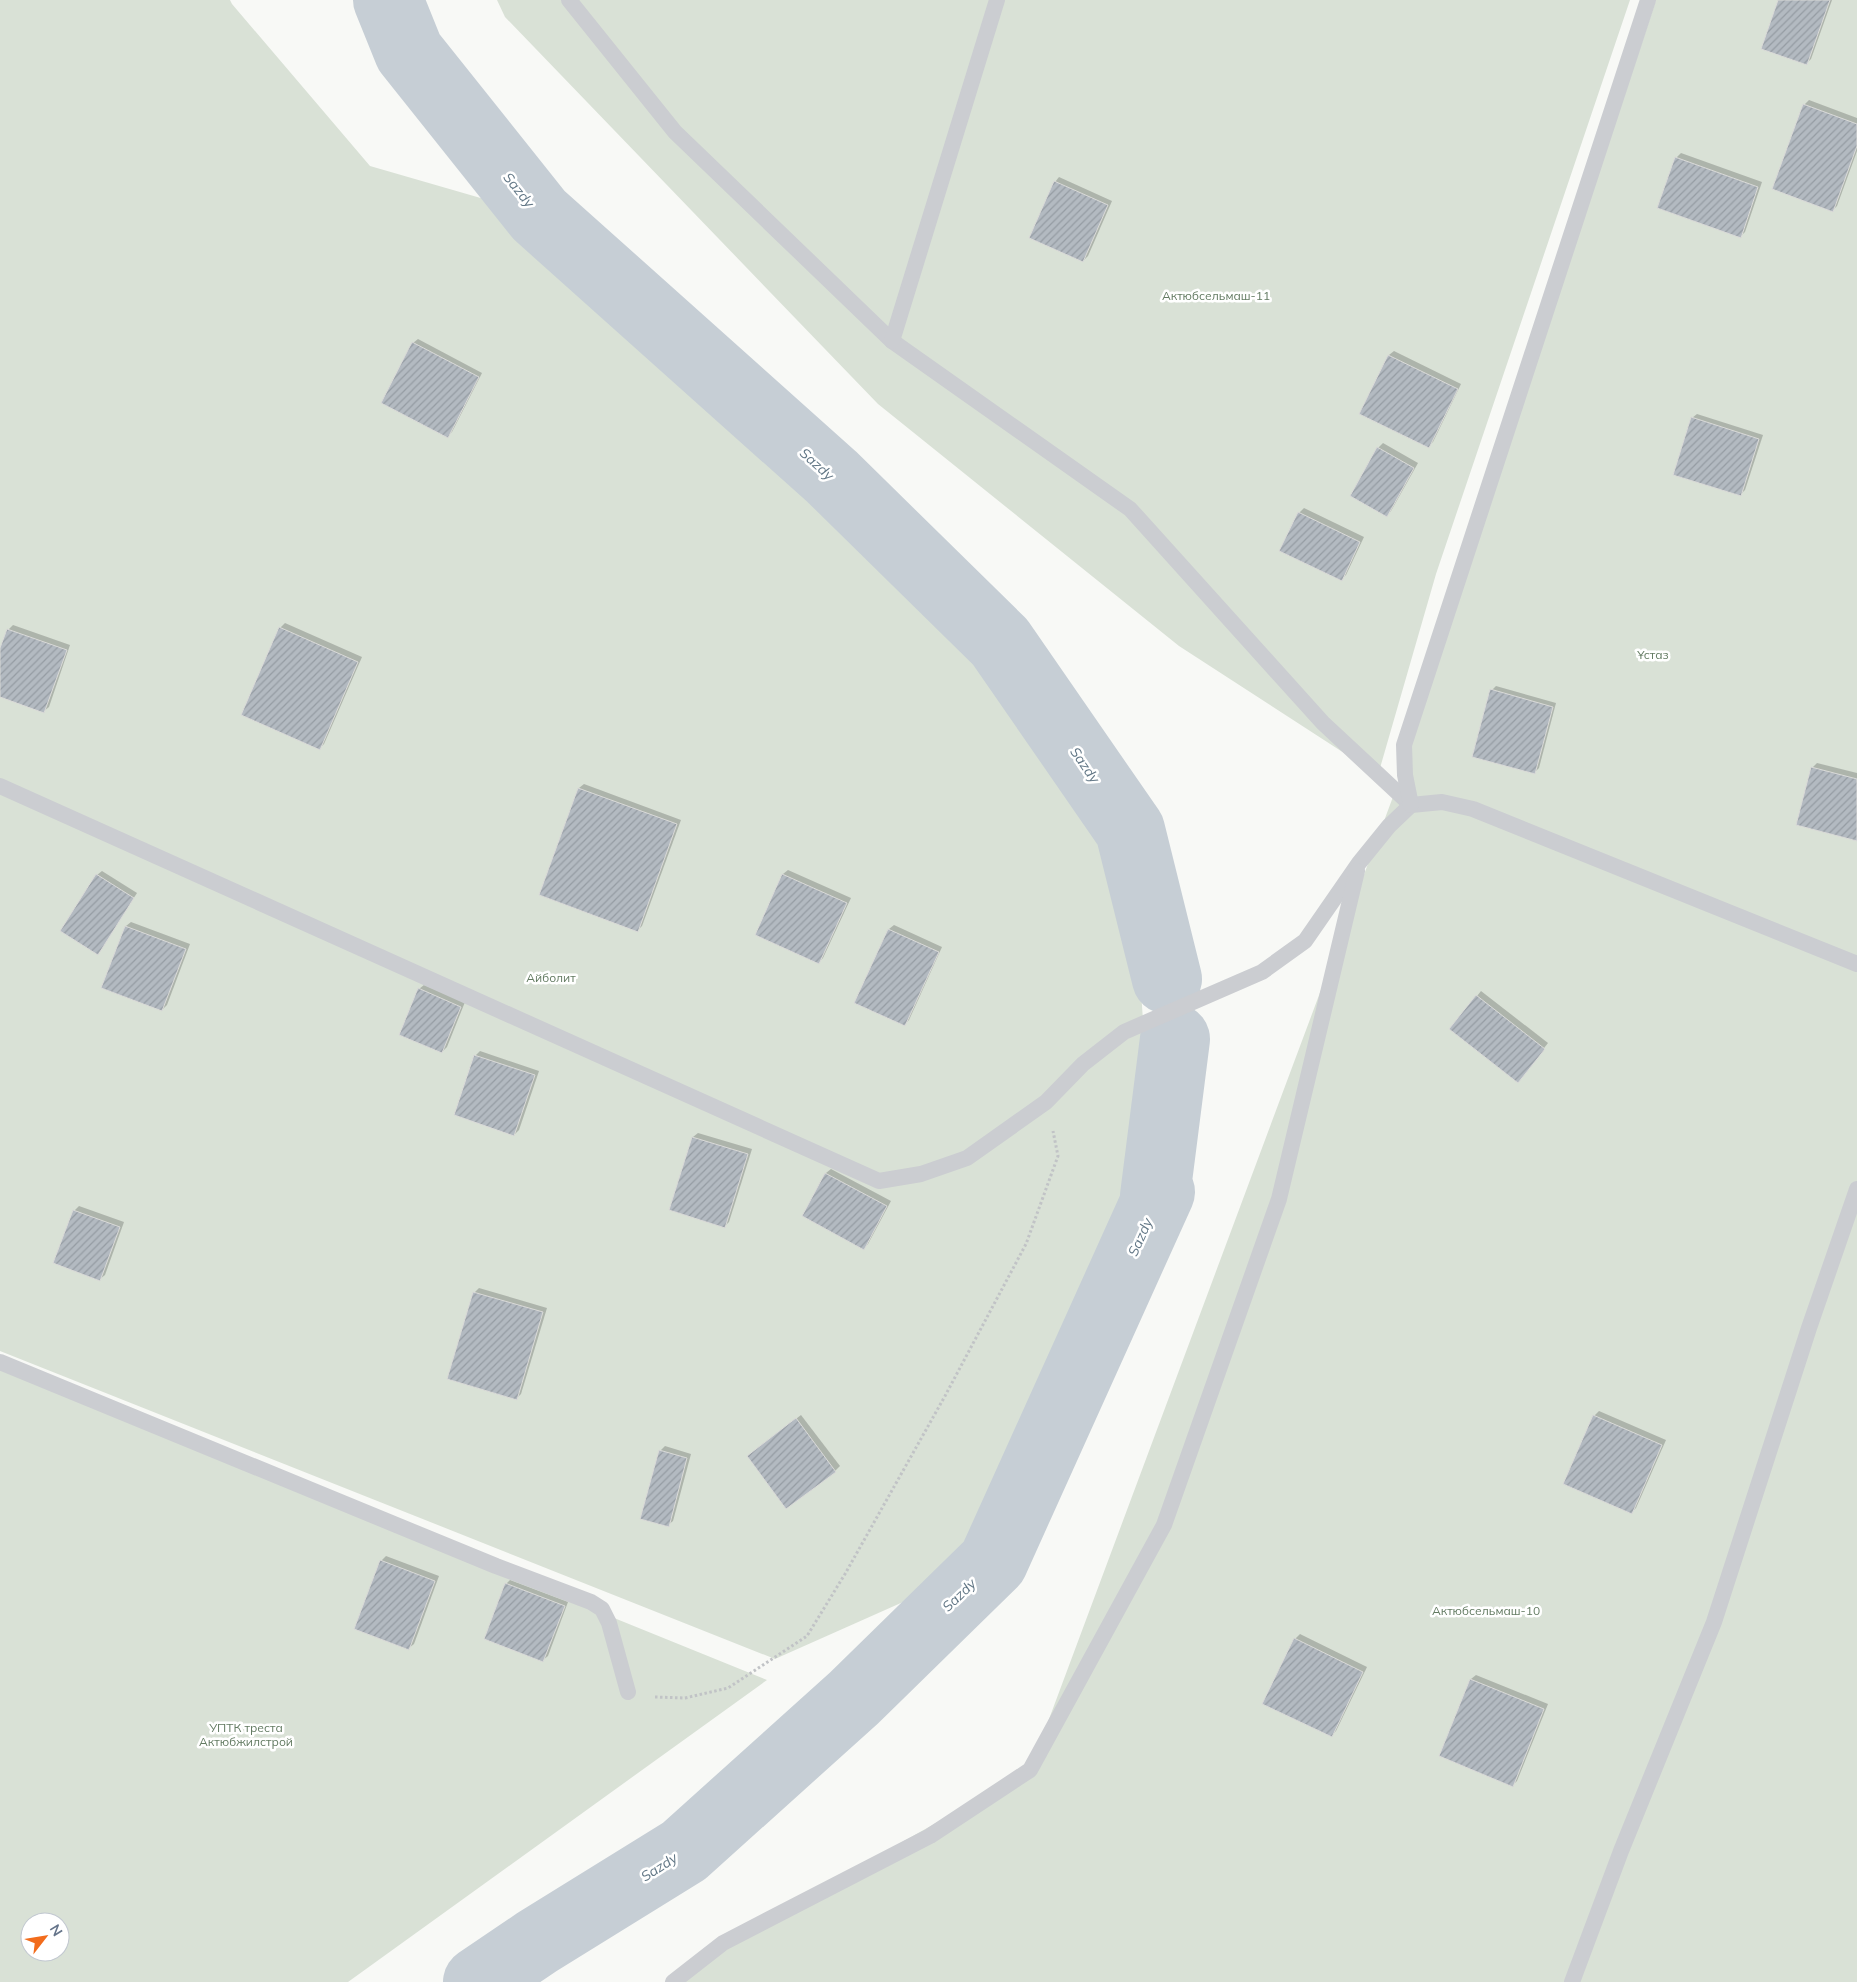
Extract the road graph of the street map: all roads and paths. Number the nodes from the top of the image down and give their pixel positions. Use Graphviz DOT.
graph roads {
  1 [pos="569,0"];
  2 [pos="997,0"];
  3 [pos="1648,0"];
  4 [pos="892,341"];
  5 [pos="0,786"];
  6 [pos="1411,805"];
  7 [pos="1359,863"];
  8 [pos="1857,964"];
  9 [pos="1046,1102"];
  10 [pos="1857,1189"];
  11 [pos="0,1362"];
  12 [pos="628,1692"];
  13 [pos="673,1982"];
  14 [pos="1572,1982"];
  1 -- 4 [label="lane"];
  2 -- 4 [label="lane"];
  3 -- 6 [label="lane"];
  4 -- 6 [label="lane"];
  5 -- 9 [label="lane"];
  6 -- 7 [label="lane"];
  6 -- 8 [label="lane"];
  7 -- 9 [label="lane"];
  7 -- 13 [label="lane"];
  9 -- 12 [label="path"];
  10 -- 14 [label="lane"];
  11 -- 12 [label="lane"];
}
